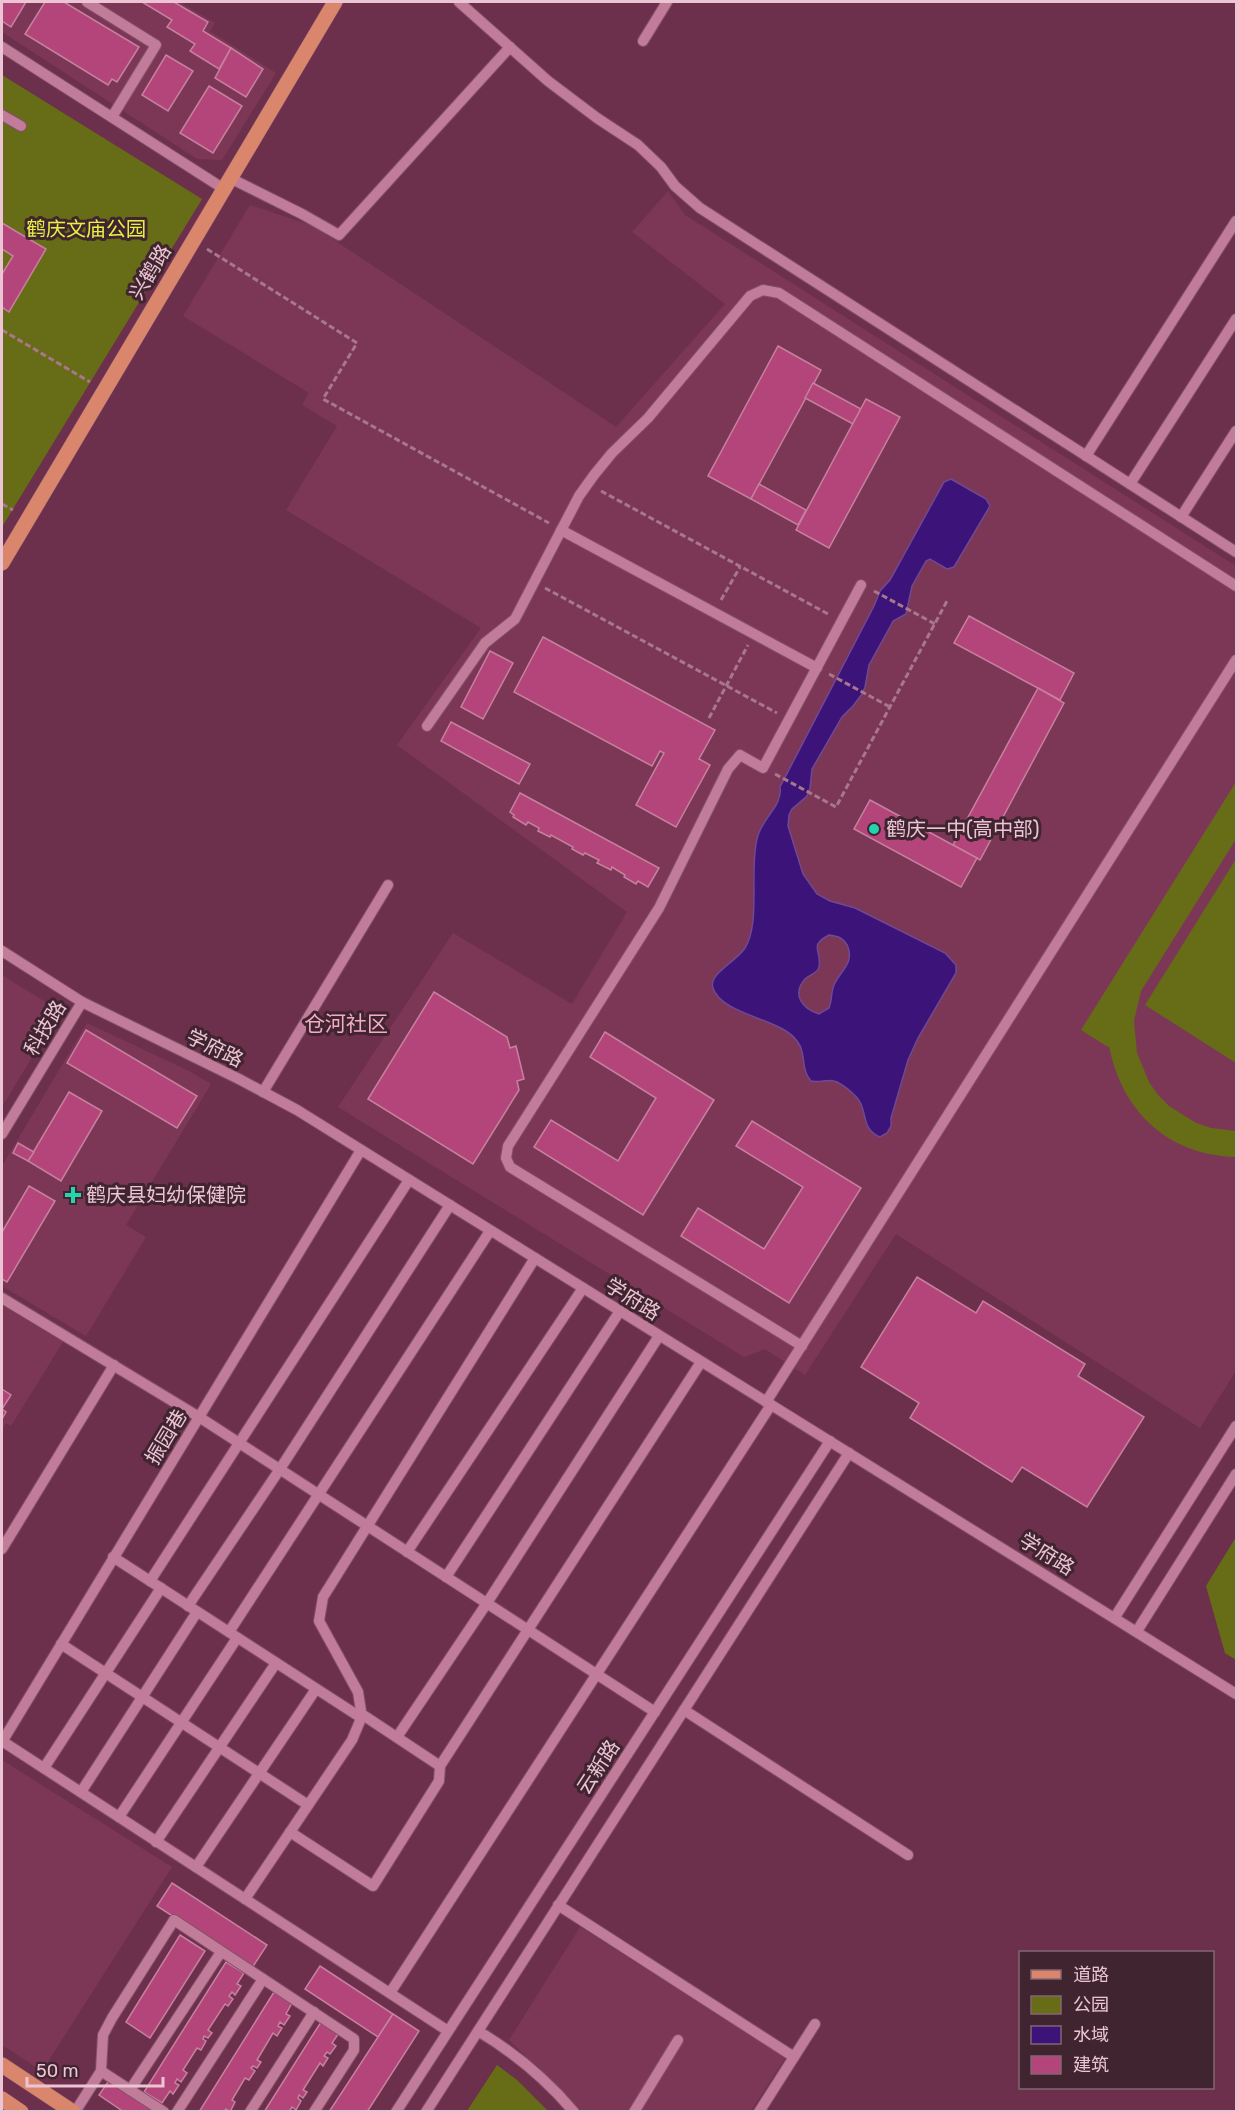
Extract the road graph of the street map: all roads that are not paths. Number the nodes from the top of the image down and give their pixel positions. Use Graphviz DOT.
graph roads {
  1 [pos="87,2"];
  2 [pos="335,2"];
  3 [pos="459,2"];
  4 [pos="667,2"];
  5 [pos="643,41"];
  6 [pos="2,47"];
  7 [pos="510,47"];
  8 [pos="2,115"];
  9 [pos="112,117"];
  10 [pos="21,126"];
  11 [pos="227,183"];
  12 [pos="1236,221"];
  13 [pos="1236,319"];
  14 [pos="1236,431"];
  15 [pos="1086,456"];
  16 [pos="1130,484"];
  17 [pos="1181,517"];
  18 [pos="561,530"];
  19 [pos="1236,552"];
  20 [pos="2,563"];
  21 [pos="1236,586"];
  22 [pos="866,587"];
  23 [pos="1236,660"];
  24 [pos="821,670"];
  25 [pos="427,726"];
  26 [pos="388,885"];
  27 [pos="2,951"];
  28 [pos="82,1002"];
  29 [pos="262,1092"];
  30 [pos="2,1134"];
  31 [pos="361,1150"];
  32 [pos="410,1180"];
  33 [pos="450,1205"];
  34 [pos="490,1231"];
  35 [pos="535,1258"];
  36 [pos="583,1288"];
  37 [pos="2,1298"];
  38 [pos="620,1311"];
  39 [pos="659,1336"];
  40 [pos="801,1346"];
  41 [pos="701,1362"];
  42 [pos="114,1365"];
  43 [pos="769,1403"];
  44 [pos="199,1417"];
  45 [pos="1236,1426"];
  46 [pos="830,1441"];
  47 [pos="239,1443"];
  48 [pos="849,1454"];
  49 [pos="279,1469"];
  50 [pos="1236,1474"];
  51 [pos="319,1494"];
  52 [pos="367,1525"];
  53 [pos="2,1550"];
  54 [pos="407,1552"];
  55 [pos="113,1557"];
  56 [pos="446,1577"];
  57 [pos="150,1581"];
  58 [pos="160,1588"];
  59 [pos="487,1603"];
  60 [pos="193,1609"];
  61 [pos="1115,1617"];
  62 [pos="528,1629"];
  63 [pos="1137,1631"];
  64 [pos="233,1635"];
  65 [pos="61,1644"];
  66 [pos="276,1663"];
  67 [pos="106,1673"];
  68 [pos="596,1674"];
  69 [pos="316,1689"];
  70 [pos="1236,1694"];
  71 [pos="142,1697"];
  72 [pos="684,1710"];
  73 [pos="655,1712"];
  74 [pos="360,1715"];
  75 [pos="181,1722"];
  76 [pos="397,1737"];
  77 [pos="2,1742"];
  78 [pos="220,1747"];
  79 [pos="440,1766"];
  80 [pos="44,1768"];
  81 [pos="259,1773"];
  82 [pos="81,1792"];
  83 [pos="309,1805"];
  84 [pos="118,1817"];
  85 [pos="290,1832"];
  86 [pos="156,1842"];
  87 [pos="908,1856"];
  88 [pos="196,1867"];
  89 [pos="245,1899"];
  90 [pos="558,1905"];
  91 [pos="221,1952"];
  92 [pos="263,1979"];
  93 [pos="390,1993"];
  94 [pos="314,2012"];
  95 [pos="815,2024"];
  96 [pos="448,2031"];
  97 [pos="478,2031"];
  98 [pos="678,2040"];
  99 [pos="794,2057"];
  100 [pos="2,2065"];
  101 [pos="101,2071"];
  102 [pos="130,2090"];
  103 [pos="2,2099"];
  104 [pos="21,2112"];
  105 [pos="74,2112"];
  106 [pos="164,2112"];
  107 [pos="177,2112"];
  108 [pos="250,2112"];
  109 [pos="314,2112"];
  110 [pos="396,2112"];
  111 [pos="426,2112"];
  112 [pos="574,2112"];
  113 [pos="634,2112"];
  114 [pos="759,2112"];
  1 -- 9 [label="street"];
  2 -- 11 [label="main road, 兴鹤路"];
  3 -- 7 [label="street"];
  4 -- 5 [label="street"];
  6 -- 9 [label="street"];
  7 -- 11 [label="street"];
  7 -- 15 [label="street"];
  8 -- 10 [label="street"];
  9 -- 11 [label="street"];
  11 -- 20 [label="main road, 兴鹤路"];
  12 -- 15 [label="street"];
  13 -- 16 [label="street"];
  14 -- 17 [label="street"];
  15 -- 16 [label="street"];
  16 -- 17 [label="street"];
  17 -- 19 [label="street"];
  18 -- 21 [label="street"];
  18 -- 24 [label="street"];
  18 -- 25 [label="street"];
  22 -- 24 [label="street"];
  23 -- 40 [label="street"];
  24 -- 40 [label="street"];
  26 -- 29 [label="street"];
  27 -- 28 [label="street, 学府路"];
  28 -- 29 [label="street, 学府路"];
  28 -- 30 [label="street, 科技路"];
  29 -- 31 [label="street, 学府路"];
  31 -- 32 [label="street, 学府路"];
  31 -- 44 [label="street, 振园巷"];
  32 -- 33 [label="street, 学府路"];
  32 -- 47 [label="street"];
  33 -- 34 [label="street, 学府路"];
  33 -- 49 [label="street"];
  34 -- 35 [label="street, 学府路"];
  34 -- 51 [label="street"];
  35 -- 36 [label="street, 学府路"];
  35 -- 52 [label="street"];
  36 -- 38 [label="street, 学府路"];
  36 -- 54 [label="street"];
  37 -- 42 [label="street"];
  38 -- 39 [label="street, 学府路"];
  38 -- 56 [label="street"];
  39 -- 41 [label="street, 学府路"];
  39 -- 59 [label="street"];
  40 -- 43 [label="street"];
  41 -- 43 [label="street, 学府路"];
  41 -- 62 [label="street"];
  42 -- 44 [label="street"];
  42 -- 53 [label="street"];
  43 -- 46 [label="street, 学府路"];
  43 -- 68 [label="street"];
  44 -- 47 [label="street"];
  44 -- 55 [label="street, 振园巷"];
  45 -- 61 [label="street"];
  46 -- 48 [label="street, 学府路"];
  46 -- 73 [label="street, 云新路"];
  47 -- 49 [label="street"];
  47 -- 57 [label="street"];
  48 -- 61 [label="street, 学府路"];
  48 -- 72 [label="street"];
  49 -- 51 [label="street"];
  49 -- 60 [label="street"];
  50 -- 63 [label="street"];
  51 -- 52 [label="street"];
  51 -- 64 [label="street"];
  52 -- 54 [label="street"];
  52 -- 74 [label="street"];
  54 -- 56 [label="street"];
  55 -- 57 [label="street"];
  55 -- 65 [label="street, 振园巷"];
  56 -- 59 [label="street"];
  57 -- 58 [label="street"];
  58 -- 60 [label="street"];
  58 -- 67 [label="street"];
  59 -- 62 [label="street"];
  59 -- 76 [label="street"];
  60 -- 64 [label="street"];
  60 -- 71 [label="street"];
  61 -- 63 [label="street, 学府路"];
  62 -- 68 [label="street"];
  62 -- 79 [label="street"];
  63 -- 70 [label="street, 学府路"];
  64 -- 66 [label="street"];
  64 -- 75 [label="street"];
  65 -- 67 [label="street"];
  65 -- 77 [label="street, 振园巷"];
  66 -- 69 [label="street"];
  66 -- 78 [label="street"];
  67 -- 71 [label="street"];
  67 -- 80 [label="street"];
  68 -- 73 [label="street"];
  68 -- 93 [label="street"];
  69 -- 74 [label="street"];
  69 -- 81 [label="street"];
  71 -- 75 [label="street"];
  71 -- 82 [label="street"];
  72 -- 87 [label="street"];
  72 -- 90 [label="street"];
  73 -- 96 [label="street, 云新路"];
  74 -- 76 [label="street"];
  74 -- 83 [label="street"];
  75 -- 78 [label="street"];
  75 -- 84 [label="street"];
  76 -- 79 [label="street"];
  77 -- 80 [label="street"];
  78 -- 81 [label="street"];
  78 -- 86 [label="street"];
  79 -- 85 [label="street"];
  80 -- 82 [label="street"];
  81 -- 83 [label="street"];
  81 -- 88 [label="street"];
  82 -- 84 [label="street"];
  83 -- 85 [label="street"];
  84 -- 86 [label="street"];
  85 -- 89 [label="street"];
  86 -- 88 [label="street"];
  88 -- 89 [label="street"];
  89 -- 93 [label="street"];
  90 -- 97 [label="street"];
  90 -- 99 [label="street"];
  91 -- 92 [label="street"];
  91 -- 101 [label="street"];
  91 -- 102 [label="street"];
  92 -- 94 [label="street"];
  92 -- 107 [label="street"];
  93 -- 96 [label="street"];
  94 -- 108 [label="street"];
  94 -- 109 [label="street"];
  95 -- 99 [label="street"];
  96 -- 110 [label="street, 云新路"];
  97 -- 111 [label="street"];
  97 -- 112 [label="street"];
  98 -- 113 [label="street"];
  99 -- 114 [label="street"];
  100 -- 105 [label="main road"];
  101 -- 102 [label="street"];
  101 -- 105 [label="street"];
  102 -- 106 [label="street"];
  103 -- 104 [label="main road"];
}
